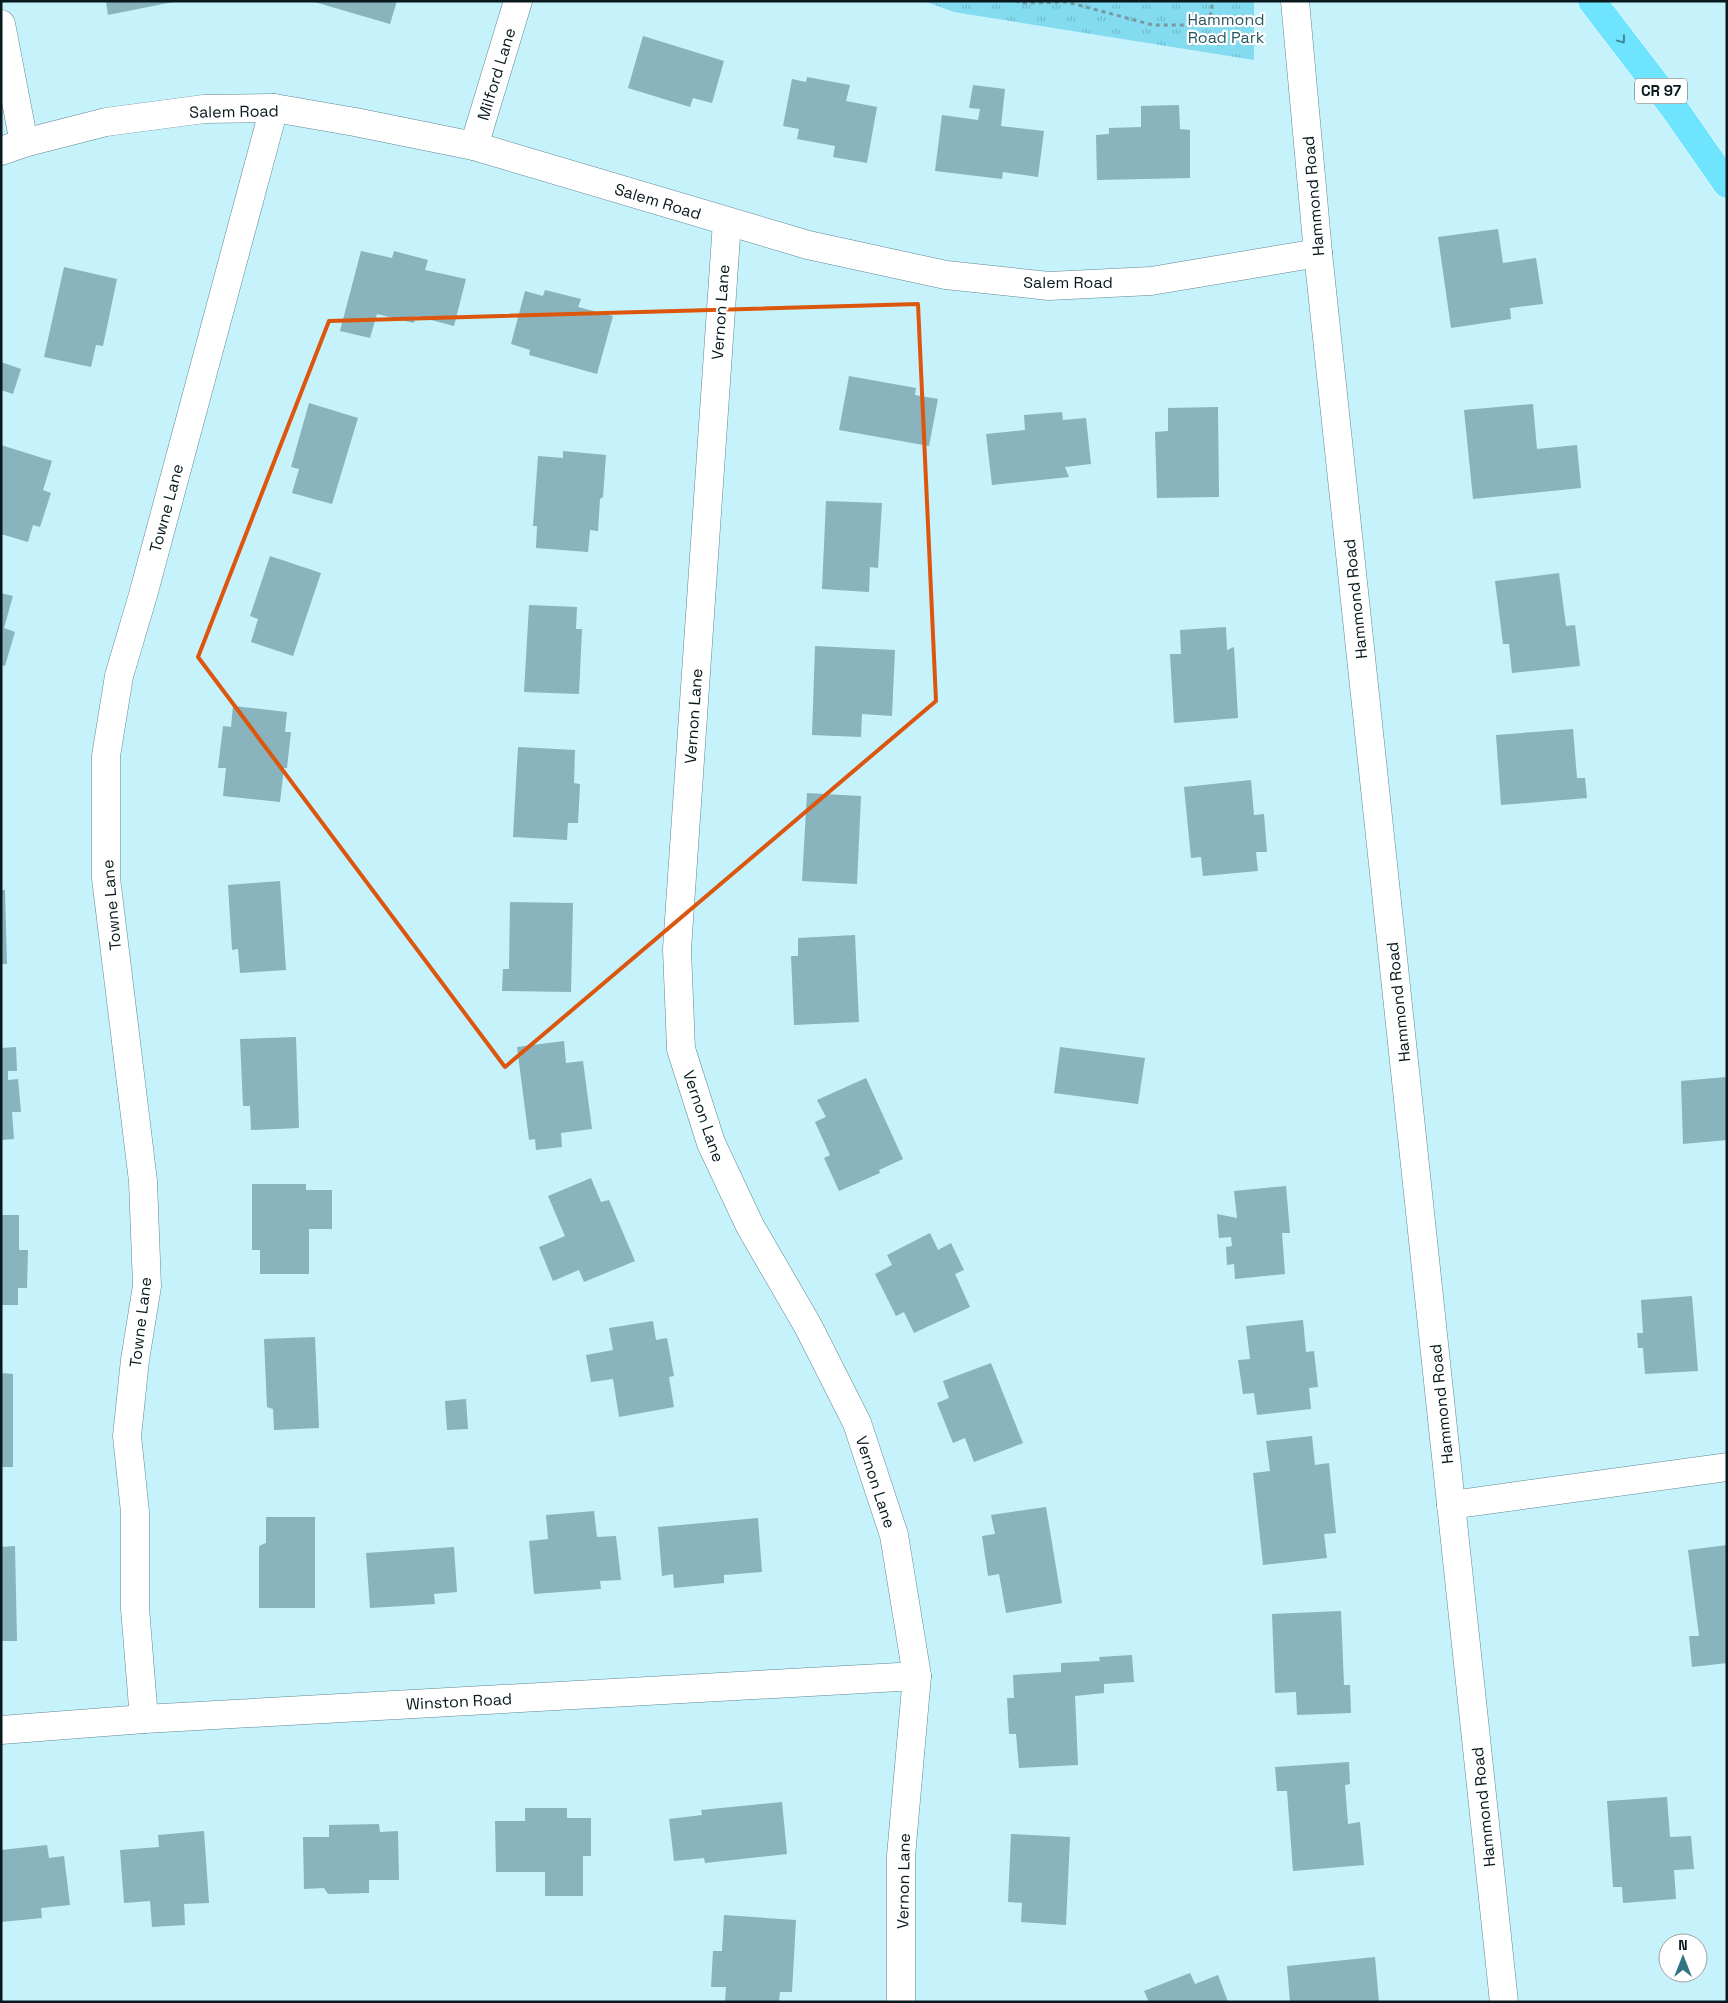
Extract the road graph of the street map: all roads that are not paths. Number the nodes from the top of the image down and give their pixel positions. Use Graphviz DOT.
graph roads {
  1 [pos="518,1"];
  2 [pos="1295,1"];
  3 [pos="1592,1"];
  4 [pos="1,24"];
  5 [pos="274,108"];
  6 [pos="474,146"];
  7 [pos="13,147"];
  8 [pos="1727,184"];
  9 [pos="727,222"];
  10 [pos="1318,253"];
  11 [pos="1727,1468"];
  12 [pos="1451,1505"];
  13 [pos="918,1676"];
  14 [pos="144,1719"];
  15 [pos="1,1730"];
  16 [pos="902,2002"];
  17 [pos="1504,2002"];
  1 -- 6 [label="street, Milford Lane"];
  2 -- 10 [label="street, Hammond Road"];
  3 -- 8 [label="highway, CR 97, one-way"];
  4 -- 7 [label="street"];
  5 -- 6 [label="street, Salem Road"];
  5 -- 7 [label="street, Salem Road"];
  5 -- 14 [label="street, Towne Lane"];
  6 -- 9 [label="street, Salem Road"];
  9 -- 10 [label="street, Salem Road"];
  9 -- 13 [label="street, Vernon Lane"];
  10 -- 12 [label="street, Hammond Road"];
  11 -- 12 [label="street"];
  12 -- 17 [label="street, Hammond Road"];
  13 -- 14 [label="street, Winston Road"];
  13 -- 16 [label="street, Vernon Lane"];
  14 -- 15 [label="street, Winston Road"];
}
